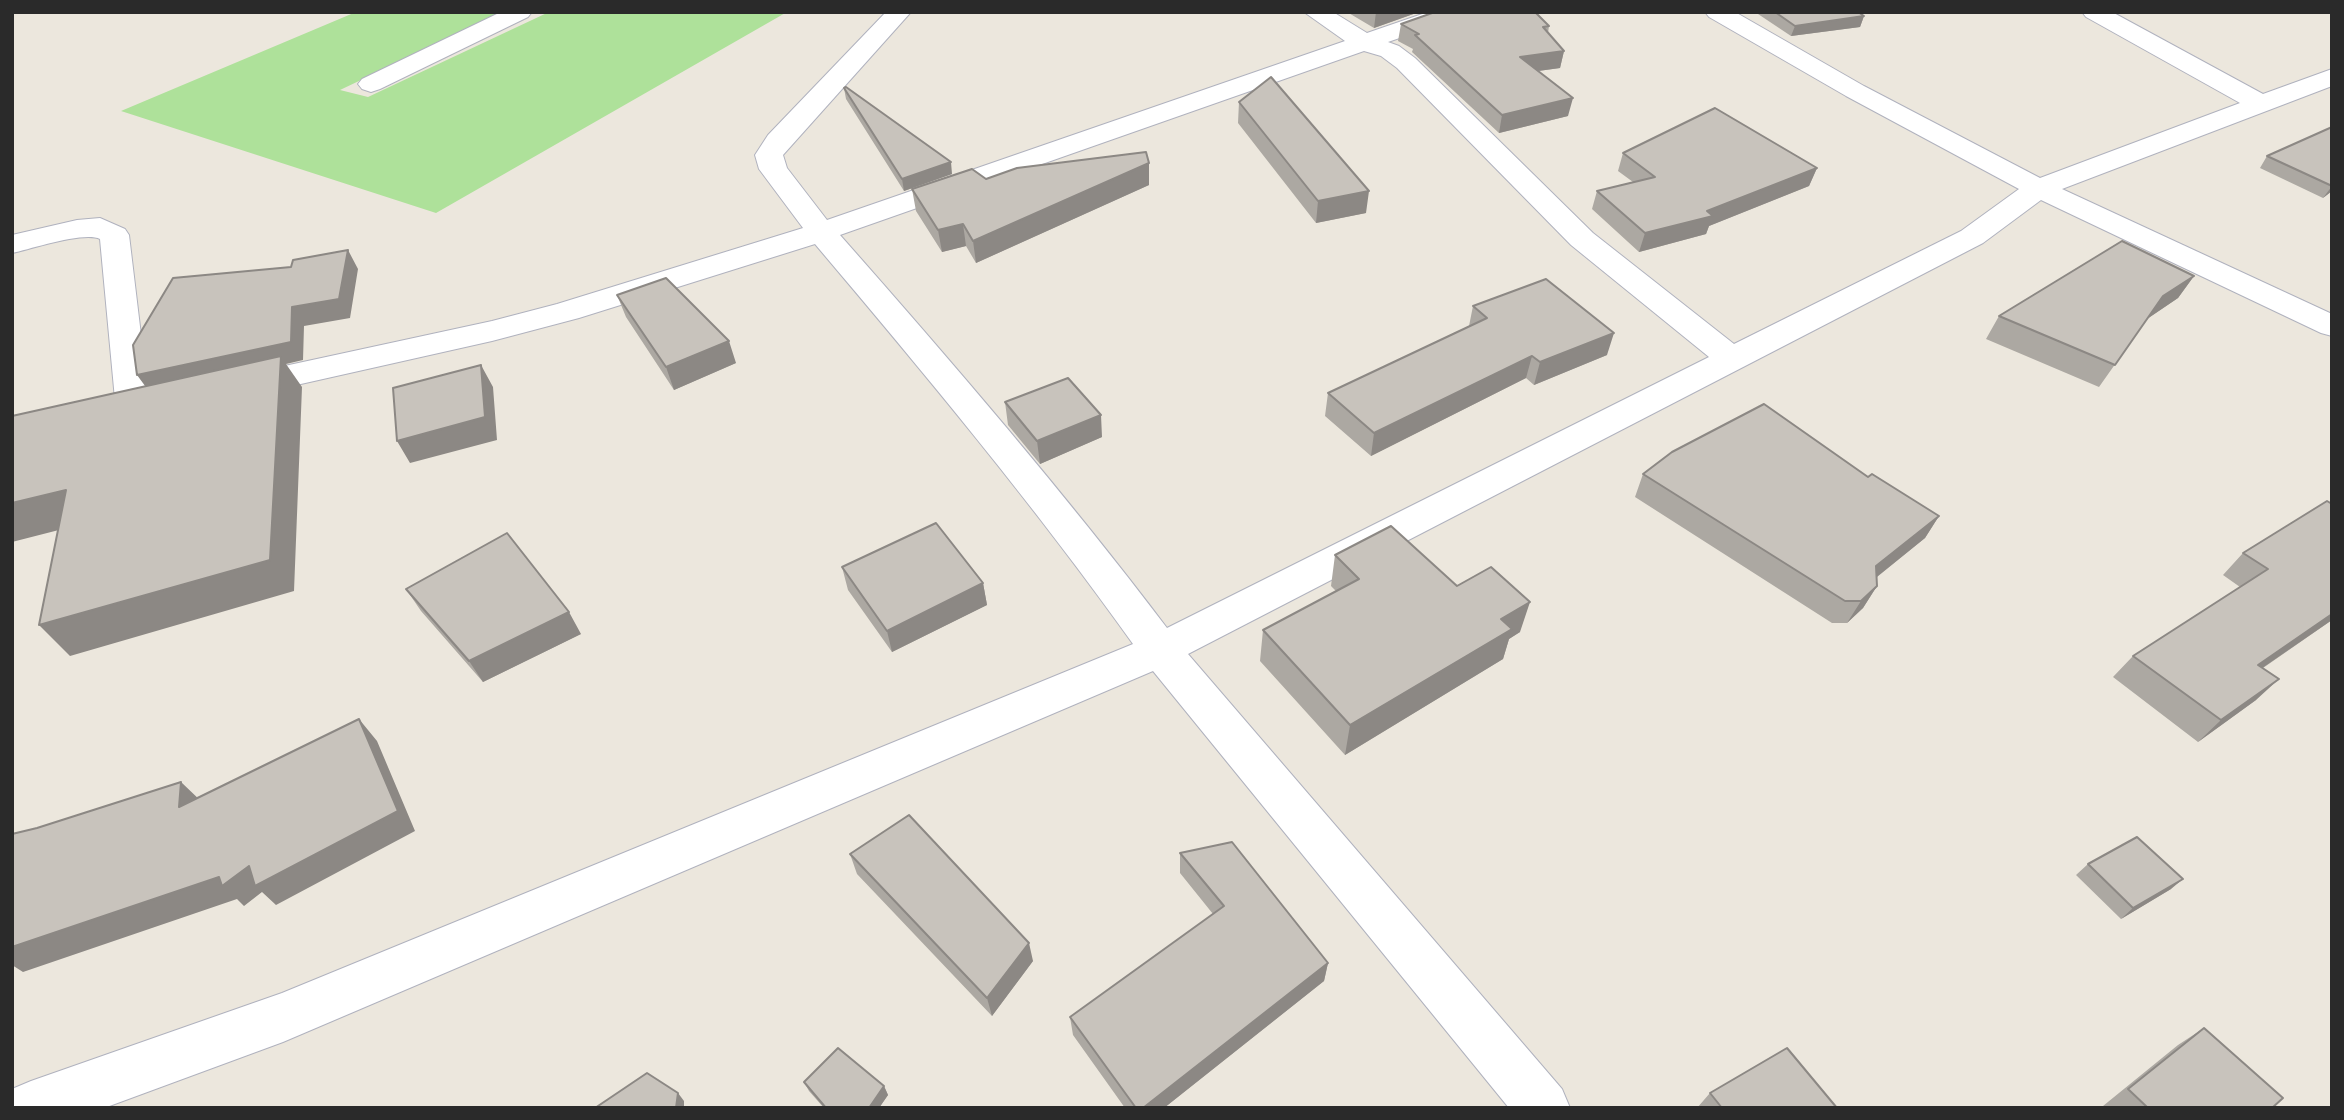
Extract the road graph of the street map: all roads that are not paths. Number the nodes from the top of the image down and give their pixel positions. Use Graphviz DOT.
graph roads {
  1 [pos="520,12"];
  2 [pos="899,12"];
  3 [pos="1315,12"];
  4 [pos="1452,12"];
  5 [pos="1717,12"];
  6 [pos="2094,12"];
  7 [pos="1365,43"];
  8 [pos="2332,77"];
  9 [pos="371,84"];
  10 [pos="2262,104"];
  11 [pos="2038,188"];
  12 [pos="821,232"];
  13 [pos="12,244"];
  14 [pos="2332,326"];
  15 [pos="1732,359"];
  16 [pos="213,393"];
  17 [pos="133,411"];
  18 [pos="1160,650"];
  19 [pos="31,1108"];
  20 [pos="1543,1108"];
  1 -- 9 [label="street"];
  2 -- 12 [label="street"];
  3 -- 7 [label="street"];
  4 -- 7 [label="street"];
  5 -- 11 [label="street"];
  6 -- 10 [label="street"];
  7 -- 12 [label="street"];
  7 -- 15 [label="street"];
  8 -- 10 [label="street"];
  10 -- 11 [label="street"];
  11 -- 14 [label="street"];
  11 -- 15 [label="street"];
  12 -- 16 [label="street"];
  12 -- 18 [label="street"];
  13 -- 17 [label="street"];
  15 -- 18 [label="street"];
  18 -- 19 [label="street"];
  18 -- 20 [label="street"];
}
